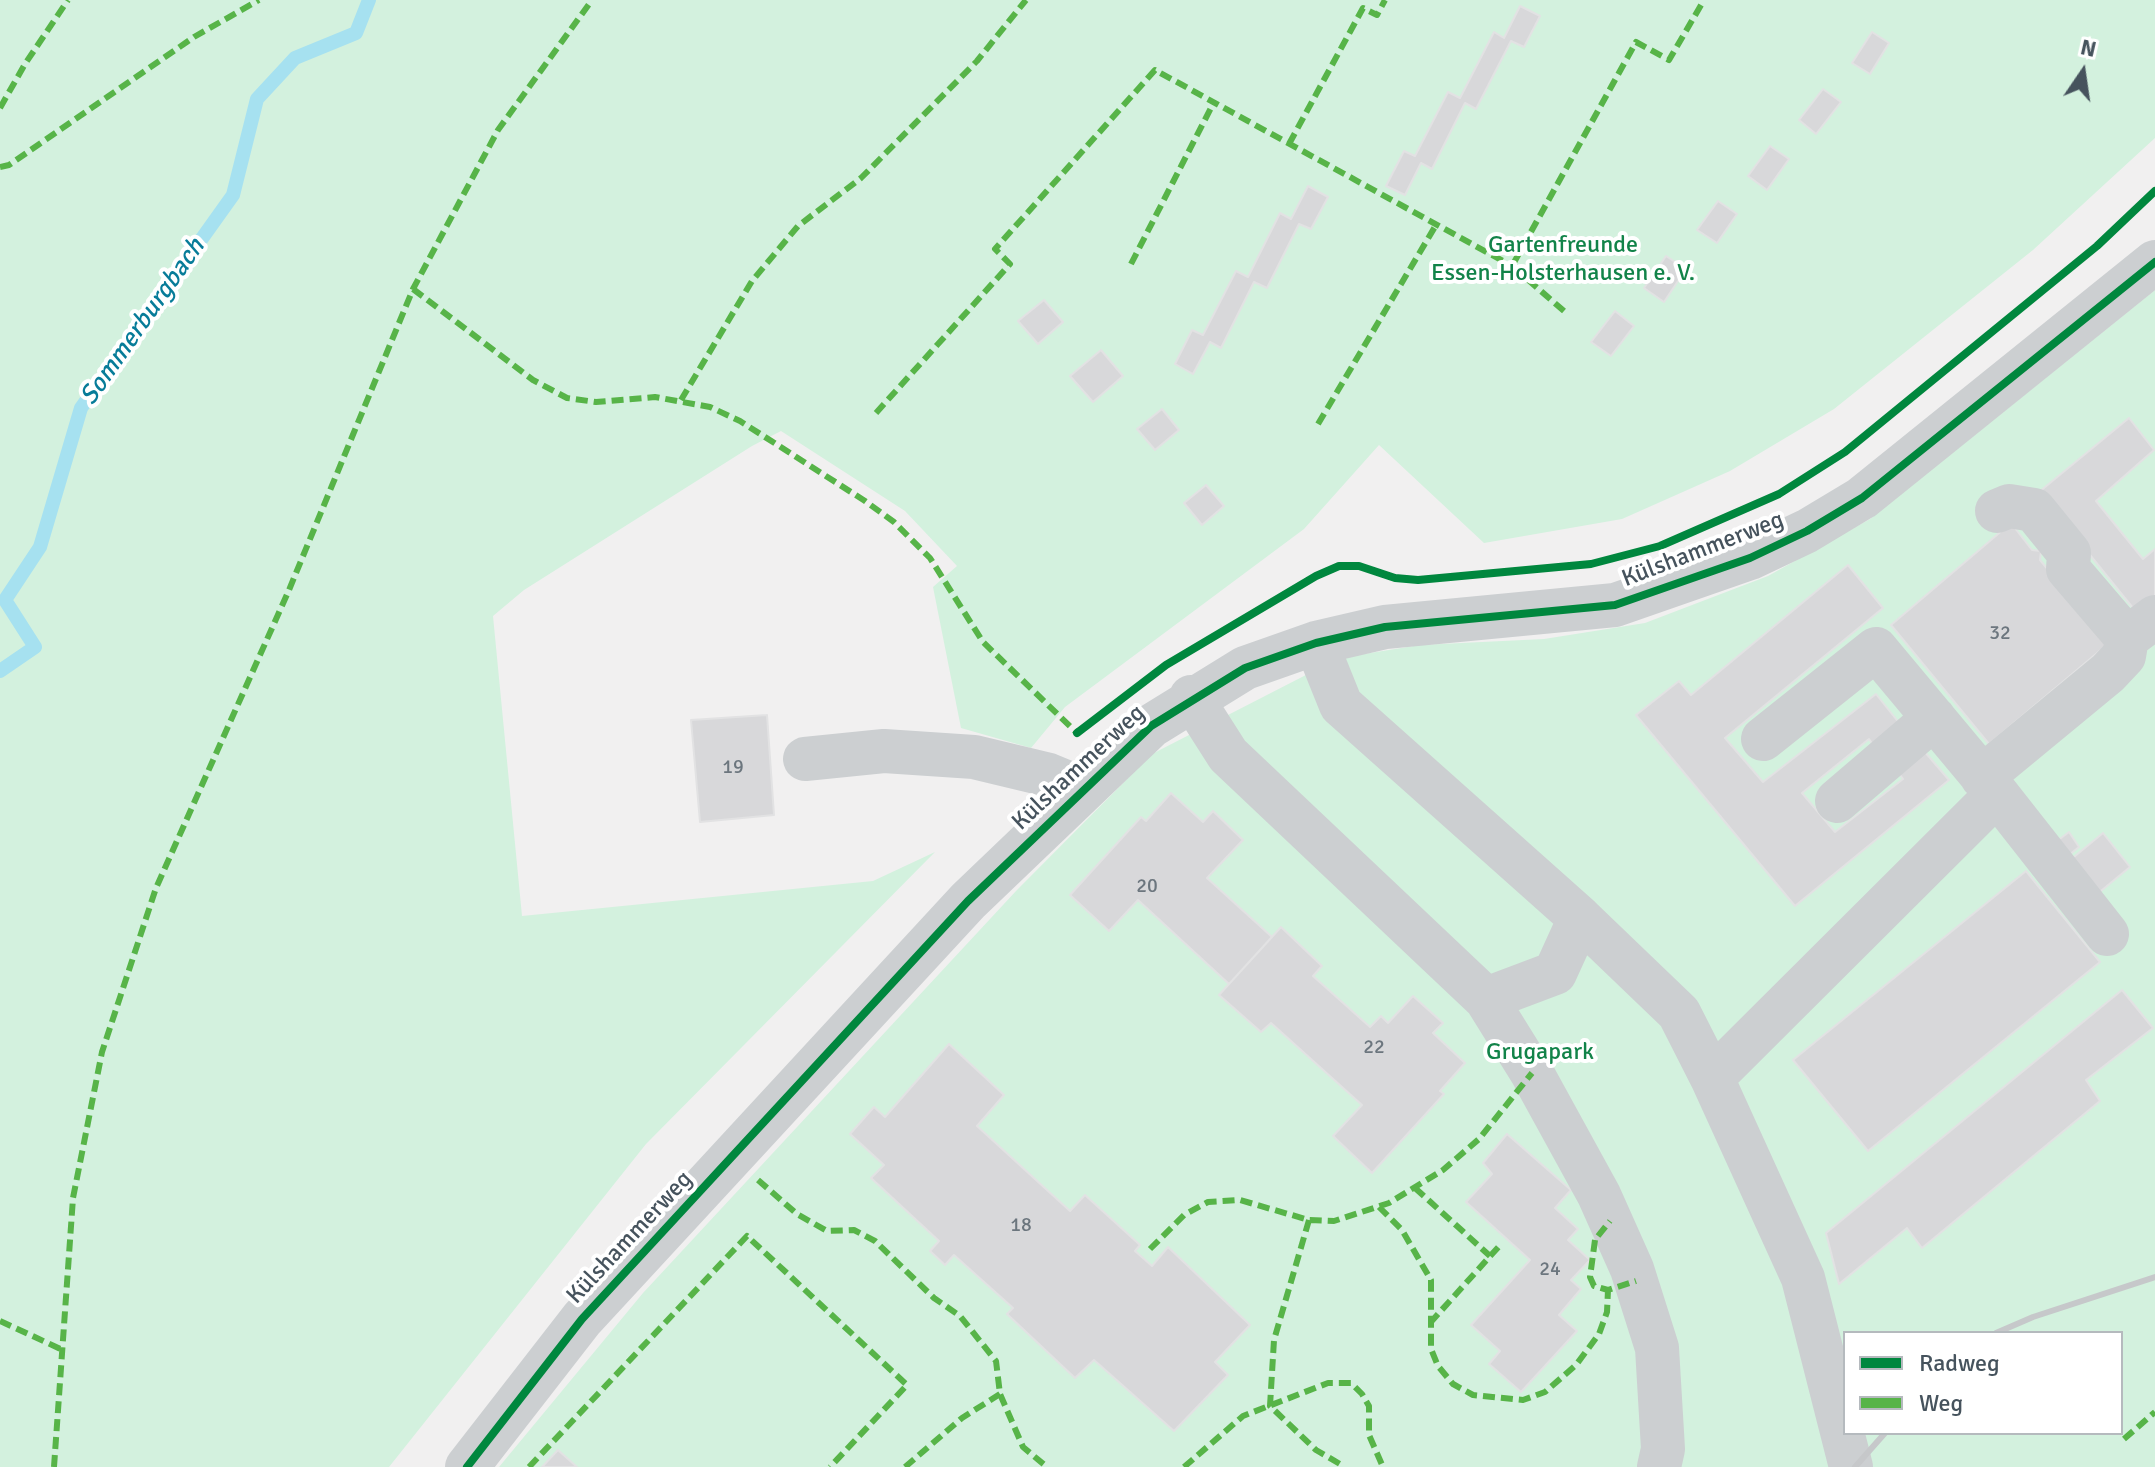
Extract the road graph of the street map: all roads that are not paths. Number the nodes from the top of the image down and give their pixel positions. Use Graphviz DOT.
graph roads {
  1 [pos="2155,262"];
  2 [pos="1997,511"];
  3 [pos="2141,628"];
  4 [pos="1316,643"];
  5 [pos="1191,697"];
  6 [pos="1934,718"];
  7 [pos="1763,739"];
  8 [pos="805,759"];
  9 [pos="1990,785"];
  10 [pos="1083,789"];
  11 [pos="1837,801"];
  12 [pos="1580,918"];
  13 [pos="2107,934"];
  14 [pos="1486,999"];
  15 [pos="1712,1078"];
  16 [pos="467,1467"];
  17 [pos="1659,1467"];
  18 [pos="1851,1467"];
  1 -- 4 [label="street, Külshammerweg"];
  2 -- 3 [label="street"];
  3 -- 9 [label="street"];
  4 -- 5 [label="street, Külshammerweg"];
  4 -- 12 [label="street"];
  5 -- 10 [label="street, Külshammerweg"];
  5 -- 14 [label="street"];
  6 -- 7 [label="street"];
  6 -- 9 [label="street"];
  6 -- 11 [label="street"];
  8 -- 10 [label="street"];
  9 -- 13 [label="street"];
  9 -- 15 [label="street"];
  10 -- 16 [label="street, Külshammerweg"];
  12 -- 14 [label="street"];
  12 -- 15 [label="street"];
  14 -- 17 [label="street"];
  15 -- 18 [label="street"];
}
